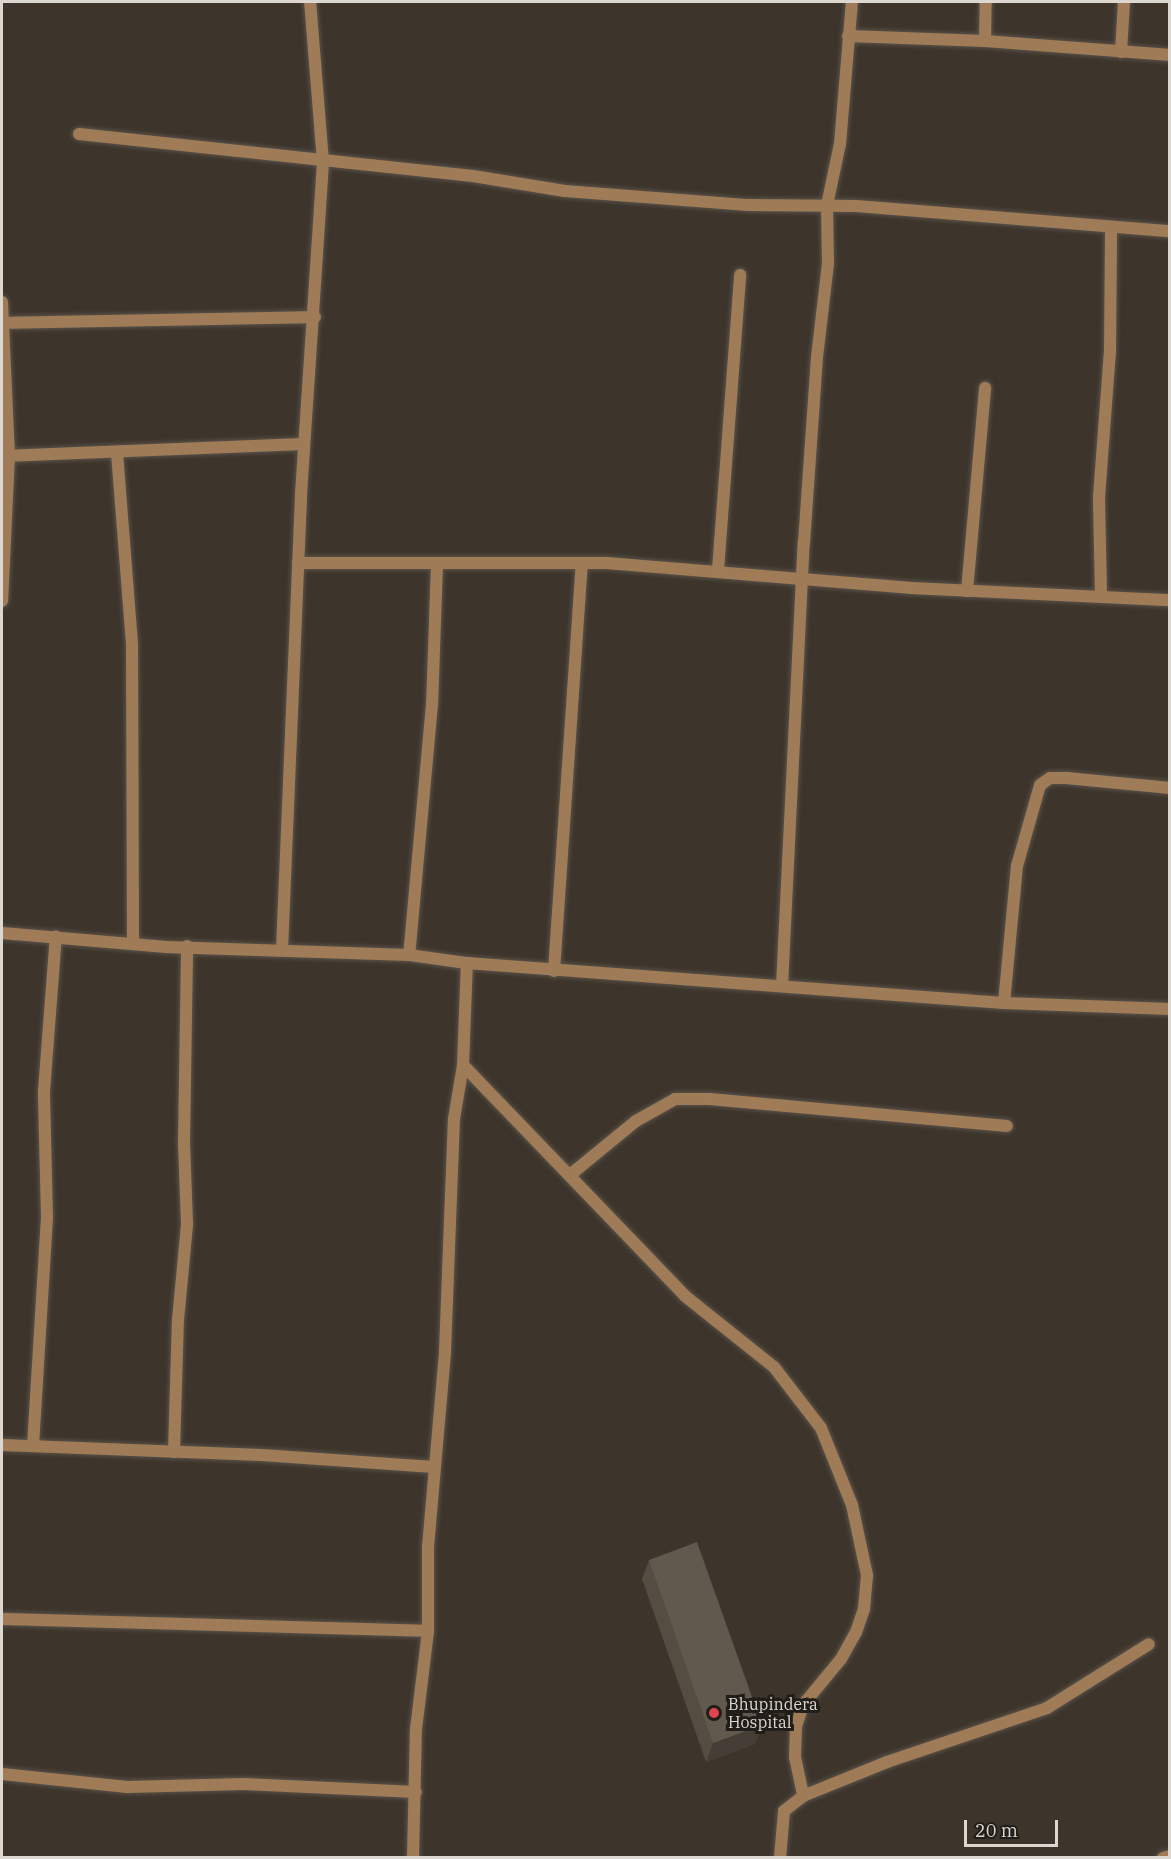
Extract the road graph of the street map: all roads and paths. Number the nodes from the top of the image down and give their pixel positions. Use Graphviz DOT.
graph roads {
  1 [pos="310,2"];
  2 [pos="852,2"];
  3 [pos="986,2"];
  4 [pos="1124,2"];
  5 [pos="848,36"];
  6 [pos="986,41"];
  7 [pos="1121,52"];
  8 [pos="1170,55"];
  9 [pos="79,134"];
  10 [pos="323,162"];
  11 [pos="827,205"];
  12 [pos="1111,228"];
  13 [pos="1170,231"];
  14 [pos="740,275"];
  15 [pos="2,302"];
  16 [pos="315,317"];
  17 [pos="3,322"];
  18 [pos="984,388"];
  19 [pos="304,444"];
  20 [pos="117,453"];
  21 [pos="5,455"];
  22 [pos="298,563"];
  23 [pos="437,564"];
  24 [pos="582,564"];
  25 [pos="718,570"];
  26 [pos="804,578"];
  27 [pos="967,591"];
  28 [pos="1101,595"];
  29 [pos="2,600"];
  30 [pos="1170,600"];
  31 [pos="1170,788"];
  32 [pos="2,933"];
  33 [pos="56,936"];
  34 [pos="133,943"];
  35 [pos="187,946"];
  36 [pos="282,950"];
  37 [pos="408,955"];
  38 [pos="467,963"];
  39 [pos="554,971"];
  40 [pos="782,986"];
  41 [pos="1004,1003"];
  42 [pos="1170,1009"];
  43 [pos="463,1065"];
  44 [pos="1007,1126"];
  45 [pos="570,1175"];
  46 [pos="2,1445"];
  47 [pos="33,1446"];
  48 [pos="174,1452"];
  49 [pos="434,1467"];
  50 [pos="2,1619"];
  51 [pos="428,1631"];
  52 [pos="1149,1644"];
  53 [pos="2,1774"];
  54 [pos="416,1792"];
  55 [pos="803,1796"];
  56 [pos="1170,1856"];
  57 [pos="413,1857"];
  58 [pos="780,1857"];
  59 [pos="1163,1857"];
  1 -- 10 [label="street"];
  2 -- 5 [label="street"];
  3 -- 6 [label="street"];
  4 -- 7 [label="street"];
  5 -- 6 [label="street"];
  5 -- 11 [label="street"];
  6 -- 7 [label="street"];
  7 -- 8 [label="street"];
  9 -- 10 [label="street"];
  10 -- 11 [label="street"];
  10 -- 16 [label="street"];
  11 -- 12 [label="street"];
  11 -- 26 [label="street"];
  12 -- 13 [label="street"];
  12 -- 28 [label="street"];
  14 -- 25 [label="street"];
  15 -- 17 [label="street"];
  16 -- 17 [label="street"];
  16 -- 19 [label="street"];
  17 -- 21 [label="street"];
  18 -- 27 [label="street"];
  19 -- 20 [label="street"];
  19 -- 22 [label="street"];
  20 -- 21 [label="street"];
  20 -- 34 [label="street"];
  21 -- 29 [label="street"];
  22 -- 23 [label="street"];
  22 -- 36 [label="street"];
  23 -- 24 [label="street"];
  23 -- 37 [label="street"];
  24 -- 25 [label="street"];
  24 -- 39 [label="street"];
  25 -- 26 [label="street"];
  26 -- 27 [label="street"];
  26 -- 40 [label="street"];
  27 -- 28 [label="street"];
  28 -- 30 [label="street"];
  31 -- 41 [label="street"];
  32 -- 33 [label="street"];
  33 -- 34 [label="street"];
  33 -- 47 [label="street"];
  34 -- 35 [label="street"];
  35 -- 36 [label="street"];
  35 -- 48 [label="street"];
  36 -- 37 [label="street"];
  37 -- 38 [label="street"];
  38 -- 39 [label="street"];
  38 -- 43 [label="street"];
  39 -- 40 [label="street"];
  40 -- 41 [label="street"];
  41 -- 42 [label="street"];
  43 -- 45 [label="street"];
  43 -- 49 [label="street"];
  44 -- 45 [label="street"];
  45 -- 55 [label="street"];
  46 -- 47 [label="street"];
  47 -- 48 [label="street"];
  48 -- 49 [label="street"];
  49 -- 51 [label="street"];
  50 -- 51 [label="street"];
  51 -- 54 [label="street"];
  52 -- 55 [label="street"];
  53 -- 54 [label="street"];
  54 -- 57 [label="street"];
  55 -- 58 [label="street"];
  56 -- 59 [label="street"];
}
